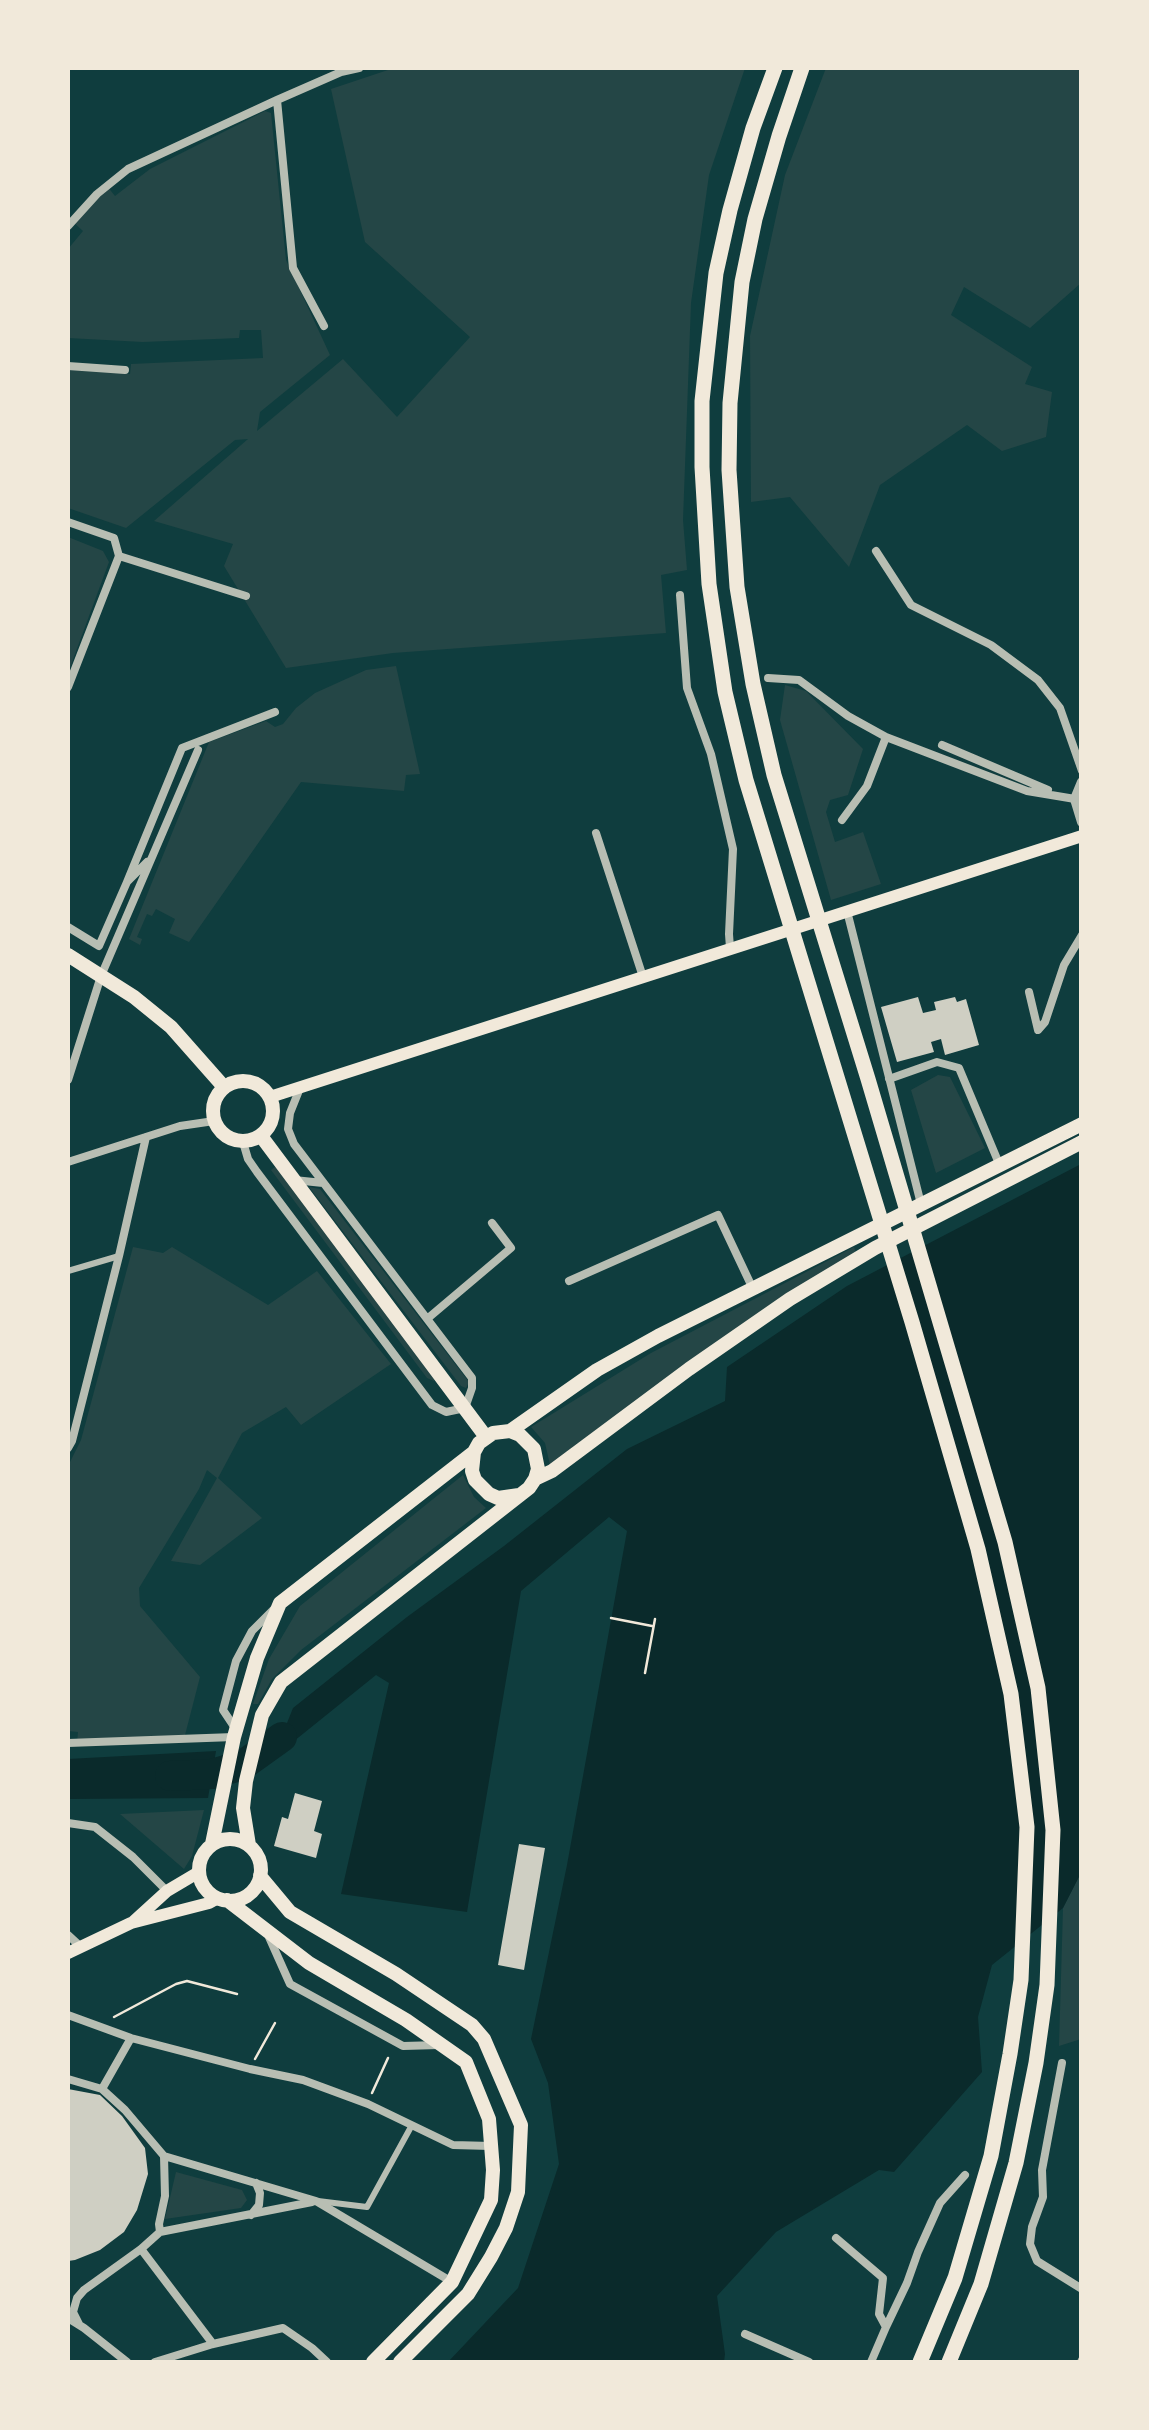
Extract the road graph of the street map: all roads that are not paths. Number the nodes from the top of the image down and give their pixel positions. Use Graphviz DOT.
graph roads {
  1 [pos="359,68"];
  2 [pos="774,68"];
  3 [pos="802,68"];
  4 [pos="339,70"];
  5 [pos="278,100"];
  6 [pos="68,226"];
  7 [pos="324,326"];
  8 [pos="68,366"];
  9 [pos="124,370"];
  10 [pos="68,522"];
  11 [pos="876,550"];
  12 [pos="118,556"];
  13 [pos="680,594"];
  14 [pos="246,596"];
  15 [pos="768,678"];
  16 [pos="68,687"];
  17 [pos="275,712"];
  18 [pos="886,737"];
  19 [pos="942,745"];
  20 [pos="198,750"];
  21 [pos="1082,771"];
  22 [pos="1082,782"];
  23 [pos="1071,798"];
  24 [pos="842,820"];
  25 [pos="1082,822"];
  26 [pos="596,833"];
  27 [pos="1082,836"];
  28 [pos="150,859"];
  29 [pos="128,882"];
  30 [pos="846,911"];
  31 [pos="68,927"];
  32 [pos="1082,935"];
  33 [pos="730,948"];
  34 [pos="68,955"];
  35 [pos="101,976"];
  36 [pos="644,977"];
  37 [pos="1029,992"];
  38 [pos="889,1079"];
  39 [pos="68,1080"];
  40 [pos="224,1087"];
  41 [pos="300,1088"];
  42 [pos="270,1098"];
  43 [pos="214,1121"];
  44 [pos="1082,1124"];
  45 [pos="146,1136"];
  46 [pos="260,1136"];
  47 [pos="243,1142"];
  48 [pos="1082,1142"];
  49 [pos="68,1162"];
  50 [pos="1000,1166"];
  51 [pos="294,1180"];
  52 [pos="323,1182"];
  53 [pos="920,1204"];
  54 [pos="492,1223"];
  55 [pos="119,1256"];
  56 [pos="68,1272"];
  57 [pos="569,1281"];
  58 [pos="753,1289"];
  59 [pos="427,1318"];
  60 [pos="465,1408"];
  61 [pos="510,1432"];
  62 [pos="486,1437"];
  63 [pos="68,1448"];
  64 [pos="474,1452"];
  65 [pos="536,1479"];
  66 [pos="520,1495"];
  67 [pos="234,1738"];
  68 [pos="68,1744"];
  69 [pos="68,1823"];
  70 [pos="212,1844"];
  71 [pos="249,1846"];
  72 [pos="199,1872"];
  73 [pos="260,1876"];
  74 [pos="167,1892"];
  75 [pos="223,1899"];
  76 [pos="131,1923"];
  77 [pos="268,1933"];
  78 [pos="68,1935"];
  79 [pos="81,1947"];
  80 [pos="68,1953"];
  81 [pos="68,2015"];
  82 [pos="131,2038"];
  83 [pos="442,2045"];
  84 [pos="1062,2064"];
  85 [pos="68,2079"];
  86 [pos="102,2088"];
  87 [pos="412,2124"];
  88 [pos="491,2146"];
  89 [pos="164,2156"];
  90 [pos="964,2175"];
  91 [pos="256,2182"];
  92 [pos="316,2200"];
  93 [pos="250,2215"];
  94 [pos="160,2232"];
  95 [pos="836,2238"];
  96 [pos="142,2249"];
  97 [pos="452,2282"];
  98 [pos="1082,2288"];
  99 [pos="68,2290"];
  100 [pos="84,2290"];
  101 [pos="68,2318"];
  102 [pos="80,2324"];
  103 [pos="886,2327"];
  104 [pos="745,2334"];
  105 [pos="213,2344"];
  106 [pos="874,2361"];
  107 [pos="127,2362"];
  108 [pos="155,2362"];
  109 [pos="326,2362"];
  110 [pos="374,2362"];
  111 [pos="400,2362"];
  112 [pos="809,2362"];
  113 [pos="920,2362"];
  114 [pos="948,2362"];
  1 -- 4 [label="street"];
  2 -- 113 [label="highway"];
  3 -- 114 [label="highway"];
  4 -- 5 [label="street"];
  5 -- 6 [label="street"];
  5 -- 7 [label="street"];
  8 -- 9 [label="street"];
  10 -- 12 [label="street"];
  11 -- 21 [label="street"];
  12 -- 14 [label="street"];
  12 -- 16 [label="street"];
  13 -- 33 [label="street"];
  15 -- 18 [label="street"];
  17 -- 29 [label="street"];
  18 -- 23 [label="street"];
  18 -- 24 [label="street"];
  19 -- 23 [label="street"];
  20 -- 28 [label="street"];
  22 -- 23 [label="street"];
  23 -- 25 [label="street"];
  26 -- 36 [label="street"];
  27 -- 30 [label="main road"];
  28 -- 29 [label="street"];
  28 -- 35 [label="street"];
  29 -- 31 [label="street"];
  30 -- 33 [label="main road"];
  30 -- 38 [label="street"];
  32 -- 37 [label="street"];
  33 -- 36 [label="main road"];
  34 -- 35 [label="highway"];
  35 -- 39 [label="street"];
  35 -- 40 [label="highway"];
  36 -- 41 [label="main road"];
  38 -- 50 [label="street"];
  38 -- 53 [label="street"];
  40 -- 42 [label="highway"];
  40 -- 43 [label="highway"];
  41 -- 42 [label="main road"];
  41 -- 52 [label="street"];
  42 -- 46 [label="highway"];
  43 -- 45 [label="street"];
  43 -- 47 [label="highway"];
  44 -- 50 [label="highway"];
  45 -- 49 [label="street"];
  45 -- 55 [label="street"];
  46 -- 47 [label="highway"];
  46 -- 51 [label="highway"];
  47 -- 60 [label="street"];
  48 -- 65 [label="highway"];
  50 -- 53 [label="highway"];
  51 -- 52 [label="street"];
  51 -- 60 [label="highway"];
  52 -- 59 [label="street"];
  53 -- 58 [label="highway"];
  54 -- 59 [label="street"];
  55 -- 56 [label="street"];
  55 -- 63 [label="street"];
  57 -- 58 [label="street"];
  58 -- 61 [label="highway"];
  59 -- 60 [label="street"];
  60 -- 62 [label="highway"];
  61 -- 62 [label="highway"];
  61 -- 65 [label="highway"];
  62 -- 64 [label="highway"];
  64 -- 66 [label="highway"];
  64 -- 67 [label="highway"];
  65 -- 66 [label="highway"];
  66 -- 71 [label="highway"];
  67 -- 68 [label="street"];
  67 -- 70 [label="highway"];
  69 -- 74 [label="street"];
  70 -- 71 [label="highway"];
  70 -- 72 [label="highway"];
  71 -- 73 [label="highway"];
  72 -- 74 [label="main road"];
  72 -- 75 [label="highway"];
  73 -- 75 [label="highway"];
  73 -- 111 [label="highway"];
  74 -- 76 [label="main road"];
  75 -- 76 [label="main road"];
  75 -- 77 [label="highway"];
  76 -- 79 [label="main road"];
  77 -- 83 [label="highway"];
  77 -- 83 [label="street"];
  78 -- 79 [label="street"];
  79 -- 80 [label="main road"];
  81 -- 82 [label="street"];
  82 -- 86 [label="street"];
  82 -- 87 [label="street"];
  83 -- 88 [label="highway"];
  84 -- 98 [label="street"];
  85 -- 86 [label="street"];
  86 -- 89 [label="street"];
  87 -- 88 [label="street"];
  87 -- 92 [label="street"];
  88 -- 97 [label="highway"];
  89 -- 91 [label="street"];
  89 -- 94 [label="street"];
  90 -- 103 [label="street"];
  91 -- 92 [label="street"];
  91 -- 93 [label="street"];
  92 -- 93 [label="street"];
  92 -- 97 [label="street"];
  93 -- 94 [label="street"];
  94 -- 96 [label="street"];
  95 -- 103 [label="street"];
  96 -- 100 [label="street"];
  96 -- 105 [label="street"];
  97 -- 110 [label="highway"];
  99 -- 100 [label="street"];
  100 -- 102 [label="street"];
  101 -- 102 [label="street"];
  102 -- 107 [label="street"];
  103 -- 106 [label="street"];
  104 -- 112 [label="street"];
  105 -- 108 [label="street"];
  105 -- 109 [label="street"];
}
